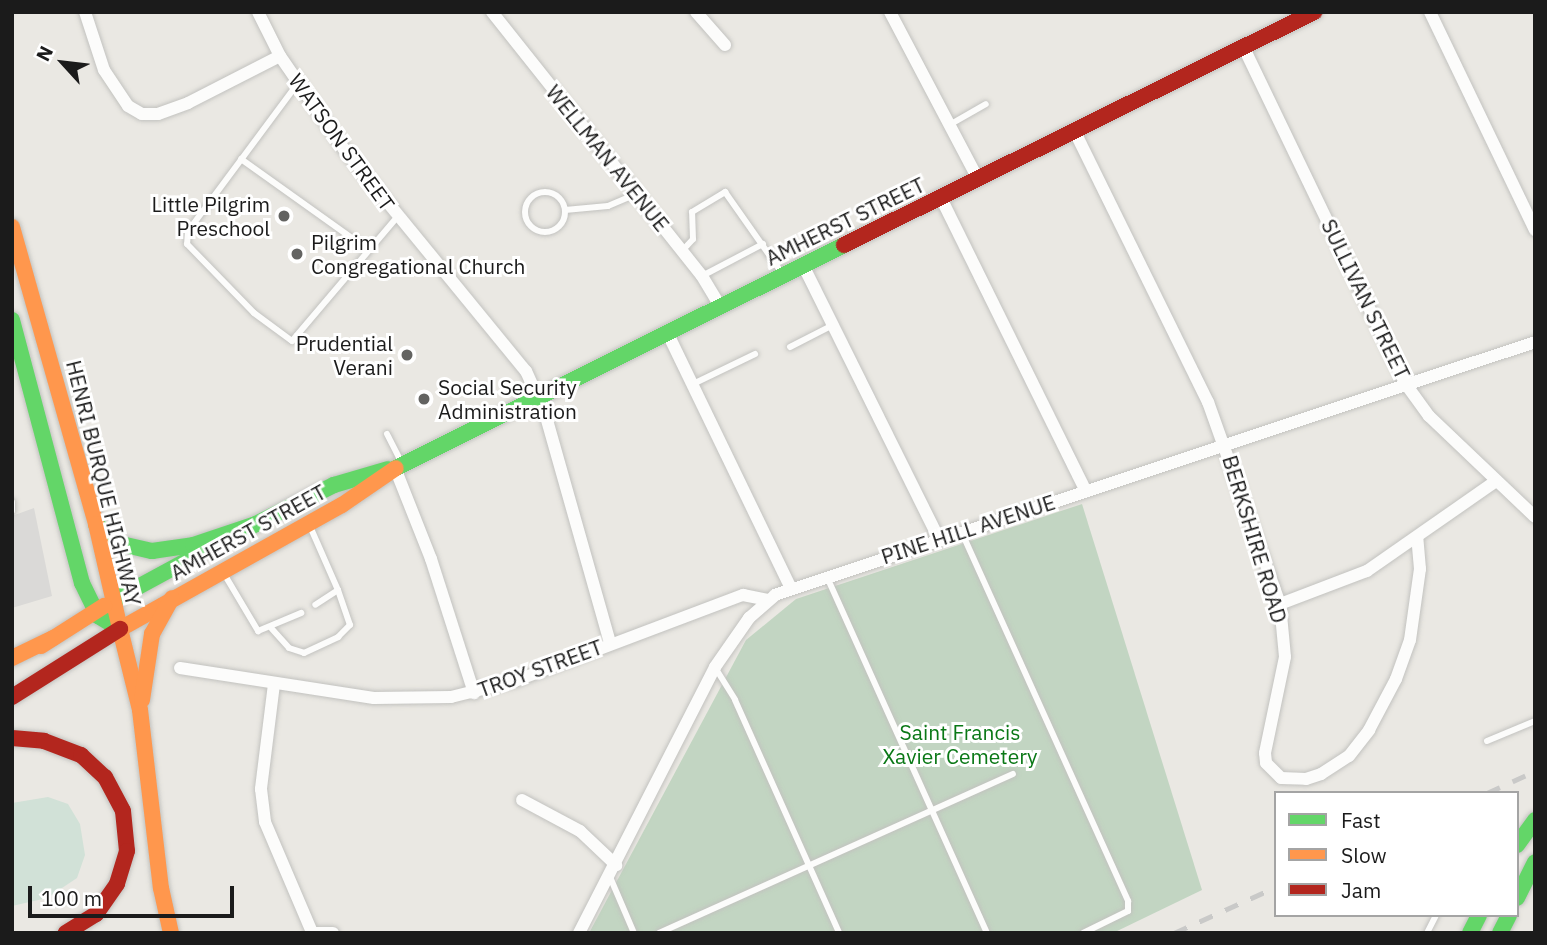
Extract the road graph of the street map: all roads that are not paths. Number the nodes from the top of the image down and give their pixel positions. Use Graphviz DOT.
graph roads {
  1 [pos="85,12"];
  2 [pos="258,12"];
  3 [pos="492,12"];
  4 [pos="696,12"];
  5 [pos="890,12"];
  6 [pos="1314,12"];
  7 [pos="1430,12"];
  8 [pos="725,45"];
  9 [pos="1244,48"];
  10 [pos="280,56"];
  11 [pos="298,83"];
  12 [pos="986,104"];
  13 [pos="951,124"];
  14 [pos="1075,132"];
  15 [pos="241,159"];
  16 [pos="978,179"];
  17 [pos="636,194"];
  18 [pos="941,198"];
  19 [pos="565,209"];
  20 [pos="397,217"];
  21 [pos="12,227"];
  22 [pos="1535,230"];
  23 [pos="764,244"];
  24 [pos="367,249"];
  25 [pos="682,251"];
  26 [pos="803,265"];
  27 [pos="783,275"];
  28 [pos="702,276"];
  29 [pos="720,306"];
  30 [pos="38,313"];
  31 [pos="12,320"];
  32 [pos="833,325"];
  33 [pos="667,332"];
  34 [pos="1535,342"];
  35 [pos="790,347"];
  36 [pos="755,354"];
  37 [pos="1405,383"];
  38 [pos="693,384"];
  39 [pos="539,397"];
  40 [pos="387,434"];
  41 [pos="1225,443"];
  42 [pos="399,466"];
  43 [pos="1496,481"];
  44 [pos="1086,491"];
  45 [pos="12,502"];
  46 [pos="12,511"];
  47 [pos="1535,517"];
  48 [pos="309,523"];
  49 [pos="96,524"];
  50 [pos="256,524"];
  51 [pos="961,532"];
  52 [pos="1417,537"];
  53 [pos="939,539"];
  54 [pos="222,570"];
  55 [pos="827,575"];
  56 [pos="790,587"];
  57 [pos="338,590"];
  58 [pos="173,598"];
  59 [pos="114,600"];
  60 [pos="768,600"];
  61 [pos="1280,604"];
  62 [pos="315,605"];
  63 [pos="95,612"];
  64 [pos="301,613"];
  65 [pos="120,629"];
  66 [pos="272,629"];
  67 [pos="53,638"];
  68 [pos="610,642"];
  69 [pos="12,658"];
  70 [pos="12,664"];
  71 [pos="715,667"];
  72 [pos="180,668"];
  73 [pos="274,684"];
  74 [pos="474,693"];
  75 [pos="12,697"];
  76 [pos="140,710"];
  77 [pos="1535,721"];
  78 [pos="12,738"];
  79 [pos="1487,741"];
  80 [pos="1013,775"];
  81 [pos="522,800"];
  82 [pos="931,811"];
  83 [pos="1535,820"];
  84 [pos="1519,844"];
  85 [pos="809,866"];
  86 [pos="1530,866"];
  87 [pos="613,870"];
  88 [pos="1519,893"];
  89 [pos="1435,917"];
  90 [pos="1478,917"];
  91 [pos="1508,917"];
  92 [pos="311,932"];
  93 [pos="66,933"];
  94 [pos="171,933"];
  95 [pos="333,933"];
  96 [pos="579,933"];
  97 [pos="634,933"];
  98 [pos="659,933"];
  99 [pos="839,933"];
  100 [pos="987,933"];
  101 [pos="1083,933"];
  102 [pos="1427,933"];
  103 [pos="1470,933"];
  104 [pos="1500,933"];
  1 -- 10 [label="street"];
  2 -- 10 [label="street, WATSON STREET"];
  3 -- 17 [label="street, WELLMAN AVENUE"];
  4 -- 8 [label="street"];
  5 -- 13 [label="street"];
  6 -- 9 [label="main road, AMHERST STREET"];
  7 -- 22 [label="street"];
  9 -- 14 [label="main road, AMHERST STREET"];
  9 -- 37 [label="street, SULLIVAN STREET"];
  10 -- 11 [label="street, WATSON STREET"];
  11 -- 15 [label="lane"];
  11 -- 20 [label="street, WATSON STREET"];
  12 -- 13 [label="lane"];
  13 -- 16 [label="street"];
  14 -- 16 [label="main road, AMHERST STREET"];
  14 -- 41 [label="street, BERKSHIRE ROAD"];
  15 -- 24 [label="lane"];
  15 -- 24 [label="lane"];
  16 -- 18 [label="main road, AMHERST STREET"];
  17 -- 19 [label="lane"];
  17 -- 25 [label="street, WELLMAN AVENUE"];
  18 -- 26 [label="main road, AMHERST STREET"];
  18 -- 44 [label="street"];
  19 -- 19 [label="lane"];
  20 -- 24 [label="lane"];
  20 -- 39 [label="street, WATSON STREET"];
  21 -- 30 [label="main road, HENRI BURQUE HIGHWAY"];
  23 -- 25 [label="lane"];
  23 -- 27 [label="lane"];
  23 -- 28 [label="lane"];
  25 -- 28 [label="street, WELLMAN AVENUE"];
  26 -- 27 [label="main road, AMHERST STREET"];
  26 -- 32 [label="street"];
  27 -- 29 [label="main road, AMHERST STREET"];
  28 -- 29 [label="street, WELLMAN AVENUE"];
  29 -- 33 [label="main road, AMHERST STREET"];
  30 -- 31 [label="street"];
  30 -- 49 [label="main road, HENRI BURQUE HIGHWAY"];
  31 -- 63 [label="main road, HENRI BURQUE HIGHWAY"];
  32 -- 35 [label="lane"];
  32 -- 53 [label="street"];
  33 -- 38 [label="street"];
  33 -- 39 [label="main road, AMHERST STREET"];
  34 -- 37 [label="street, PINE HILL AVENUE"];
  36 -- 38 [label="lane"];
  37 -- 41 [label="street, PINE HILL AVENUE"];
  37 -- 43 [label="street, SULLIVAN STREET"];
  38 -- 56 [label="street"];
  39 -- 42 [label="main road, AMHERST STREET"];
  39 -- 68 [label="street, WATSON STREET"];
  40 -- 42 [label="lane"];
  41 -- 44 [label="street, PINE HILL AVENUE"];
  41 -- 61 [label="street, BERKSHIRE ROAD"];
  42 -- 48 [label="main road, AMHERST STREET"];
  42 -- 50 [label="main road, AMHERST STREET"];
  42 -- 74 [label="street"];
  43 -- 47 [label="street, SULLIVAN STREET"];
  43 -- 52 [label="street"];
  44 -- 51 [label="street, PINE HILL AVENUE"];
  45 -- 46 [label="lane"];
  48 -- 54 [label="main road, AMHERST STREET"];
  48 -- 57 [label="lane"];
  49 -- 50 [label="main road"];
  49 -- 59 [label="main road, HENRI BURQUE HIGHWAY"];
  50 -- 59 [label="main road, AMHERST STREET"];
  51 -- 53 [label="street, PINE HILL AVENUE"];
  51 -- 101 [label="lane"];
  52 -- 61 [label="street"];
  52 -- 61 [label="street, BERKSHIRE ROAD"];
  53 -- 55 [label="street, PINE HILL AVENUE"];
  54 -- 58 [label="main road, AMHERST STREET"];
  54 -- 66 [label="lane"];
  55 -- 56 [label="street, PINE HILL AVENUE"];
  55 -- 82 [label="lane"];
  56 -- 60 [label="street, PINE HILL AVENUE"];
  57 -- 62 [label="lane"];
  57 -- 66 [label="lane"];
  58 -- 65 [label="main road, AMHERST STREET"];
  58 -- 76 [label="main road"];
  59 -- 63 [label="main road, AMHERST STREET"];
  59 -- 65 [label="main road, HENRI BURQUE HIGHWAY"];
  60 -- 68 [label="street, TROY STREET"];
  60 -- 71 [label="street, PINE HILL AVENUE"];
  63 -- 65 [label="main road, HENRI BURQUE HIGHWAY"];
  63 -- 67 [label="main road, AMHERST STREET"];
  64 -- 66 [label="lane"];
  65 -- 75 [label="main road, AMHERST STREET"];
  65 -- 76 [label="main road"];
  67 -- 69 [label="main road"];
  67 -- 70 [label="main road, AMHERST STREET"];
  68 -- 74 [label="street, TROY STREET"];
  71 -- 85 [label="lane"];
  71 -- 87 [label="street, PINE HILL AVENUE"];
  72 -- 73 [label="street, TROY STREET"];
  73 -- 74 [label="street, TROY STREET"];
  73 -- 92 [label="street"];
  76 -- 94 [label="main road"];
  77 -- 79 [label="lane"];
  78 -- 93 [label="main road"];
  80 -- 82 [label="lane"];
  81 -- 87 [label="street"];
  82 -- 85 [label="lane"];
  82 -- 100 [label="lane"];
  83 -- 84 [label="main road"];
  85 -- 98 [label="lane"];
  85 -- 99 [label="lane"];
  86 -- 88 [label="main road"];
  87 -- 96 [label="street, PINE HILL AVENUE"];
  87 -- 97 [label="lane"];
  89 -- 102 [label="lane"];
  90 -- 103 [label="main road"];
  91 -- 104 [label="main road"];
  92 -- 95 [label="street"];
}
